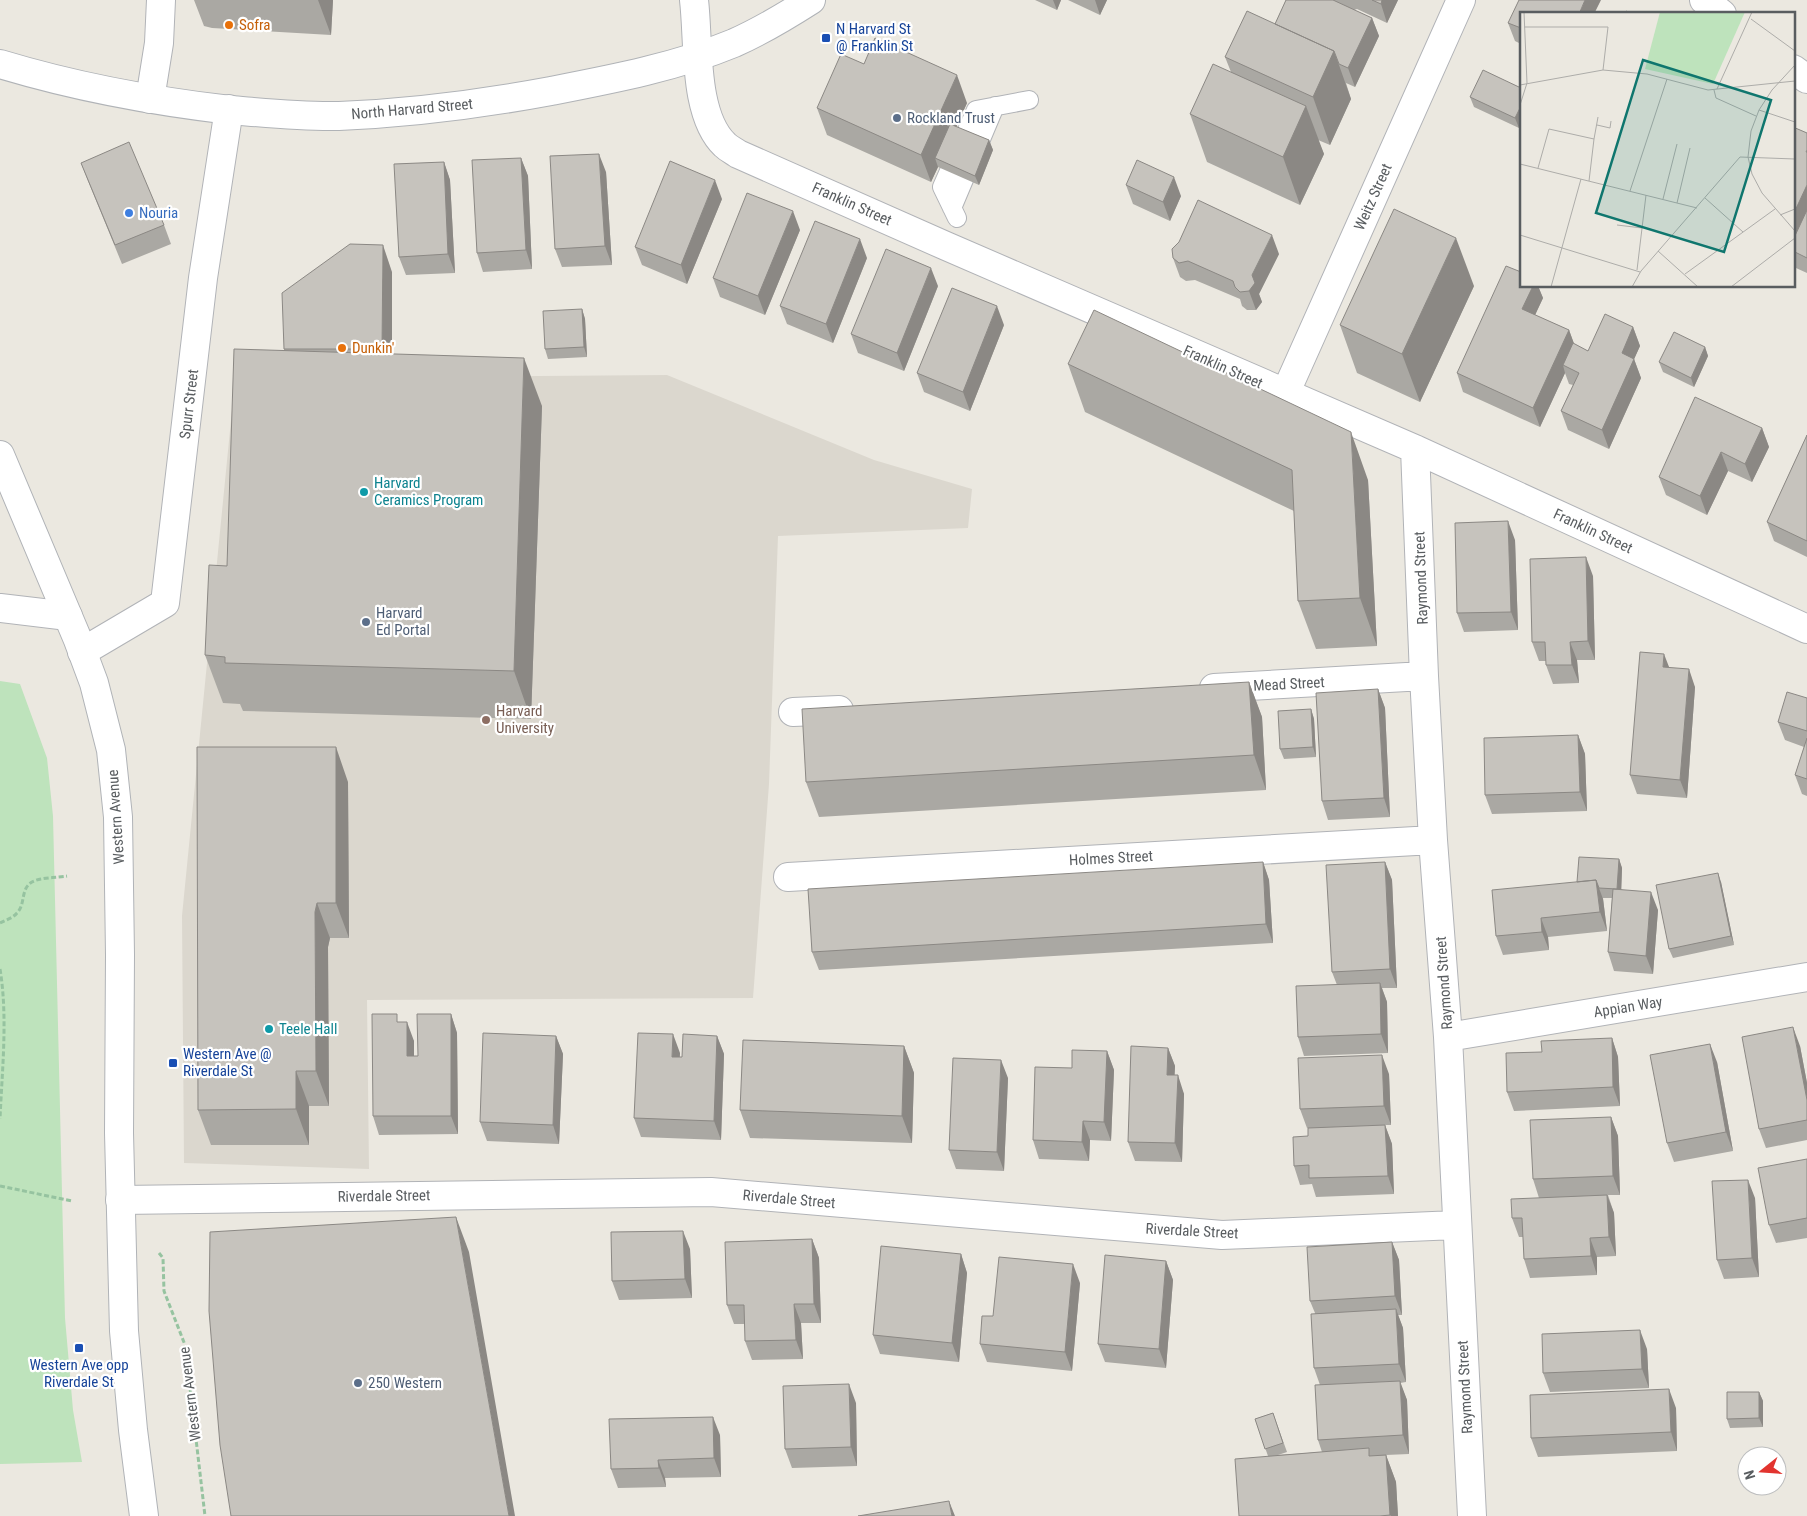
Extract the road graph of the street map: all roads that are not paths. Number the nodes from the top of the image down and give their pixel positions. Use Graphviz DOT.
graph roads {
  1 [pos="161,0"];
  2 [pos="694,0"];
  3 [pos="811,0"];
  4 [pos="1461,0"];
  5 [pos="1704,0"];
  6 [pos="1719,12"];
  7 [pos="699,56"];
  8 [pos="0,64"];
  9 [pos="1794,69"];
  10 [pos="1807,79"];
  11 [pos="150,100"];
  12 [pos="1029,100"];
  13 [pos="228,109"];
  14 [pos="954,213"];
  15 [pos="1285,394"];
  16 [pos="1415,449"];
  17 [pos="0,455"];
  18 [pos="0,608"];
  19 [pos="68,616"];
  20 [pos="1807,629"];
  21 [pos="82,652"];
  22 [pos="1424,676"];
  23 [pos="1187,690"];
  24 [pos="865,708"];
  25 [pos="793,712"];
  26 [pos="1433,840"];
  27 [pos="788,877"];
  28 [pos="1807,977"];
  29 [pos="1448,1037"];
  30 [pos="120,1200"];
  31 [pos="1456,1225"];
  32 [pos="144,1516"];
  33 [pos="1472,1516"];
  1 -- 11 [label="street"];
  2 -- 7 [label="street, Franklin Street"];
  3 -- 7 [label="street, North Harvard Street"];
  4 -- 15 [label="street, Weitz Street"];
  5 -- 6 [label="street"];
  7 -- 13 [label="street, North Harvard Street"];
  7 -- 15 [label="street, Franklin Street"];
  8 -- 11 [label="street, North Harvard Street"];
  9 -- 10 [label="street"];
  11 -- 13 [label="street, North Harvard Street"];
  12 -- 14 [label="lane"];
  13 -- 21 [label="street, Spurr Street"];
  15 -- 16 [label="street, Franklin Street"];
  16 -- 20 [label="street, Franklin Street"];
  16 -- 22 [label="street, Raymond Street"];
  17 -- 19 [label="street, Western Avenue"];
  18 -- 19 [label="street"];
  19 -- 21 [label="street, Western Avenue"];
  21 -- 30 [label="street, Western Avenue"];
  22 -- 23 [label="street, Mead Street"];
  22 -- 26 [label="street, Raymond Street"];
  24 -- 25 [label="street"];
  26 -- 27 [label="street, Holmes Street"];
  26 -- 29 [label="street, Raymond Street"];
  28 -- 29 [label="street, Appian Way"];
  29 -- 31 [label="street, Raymond Street"];
  30 -- 31 [label="street, Riverdale Street"];
  30 -- 32 [label="street, Western Avenue"];
  31 -- 33 [label="street, Raymond Street"];
}
